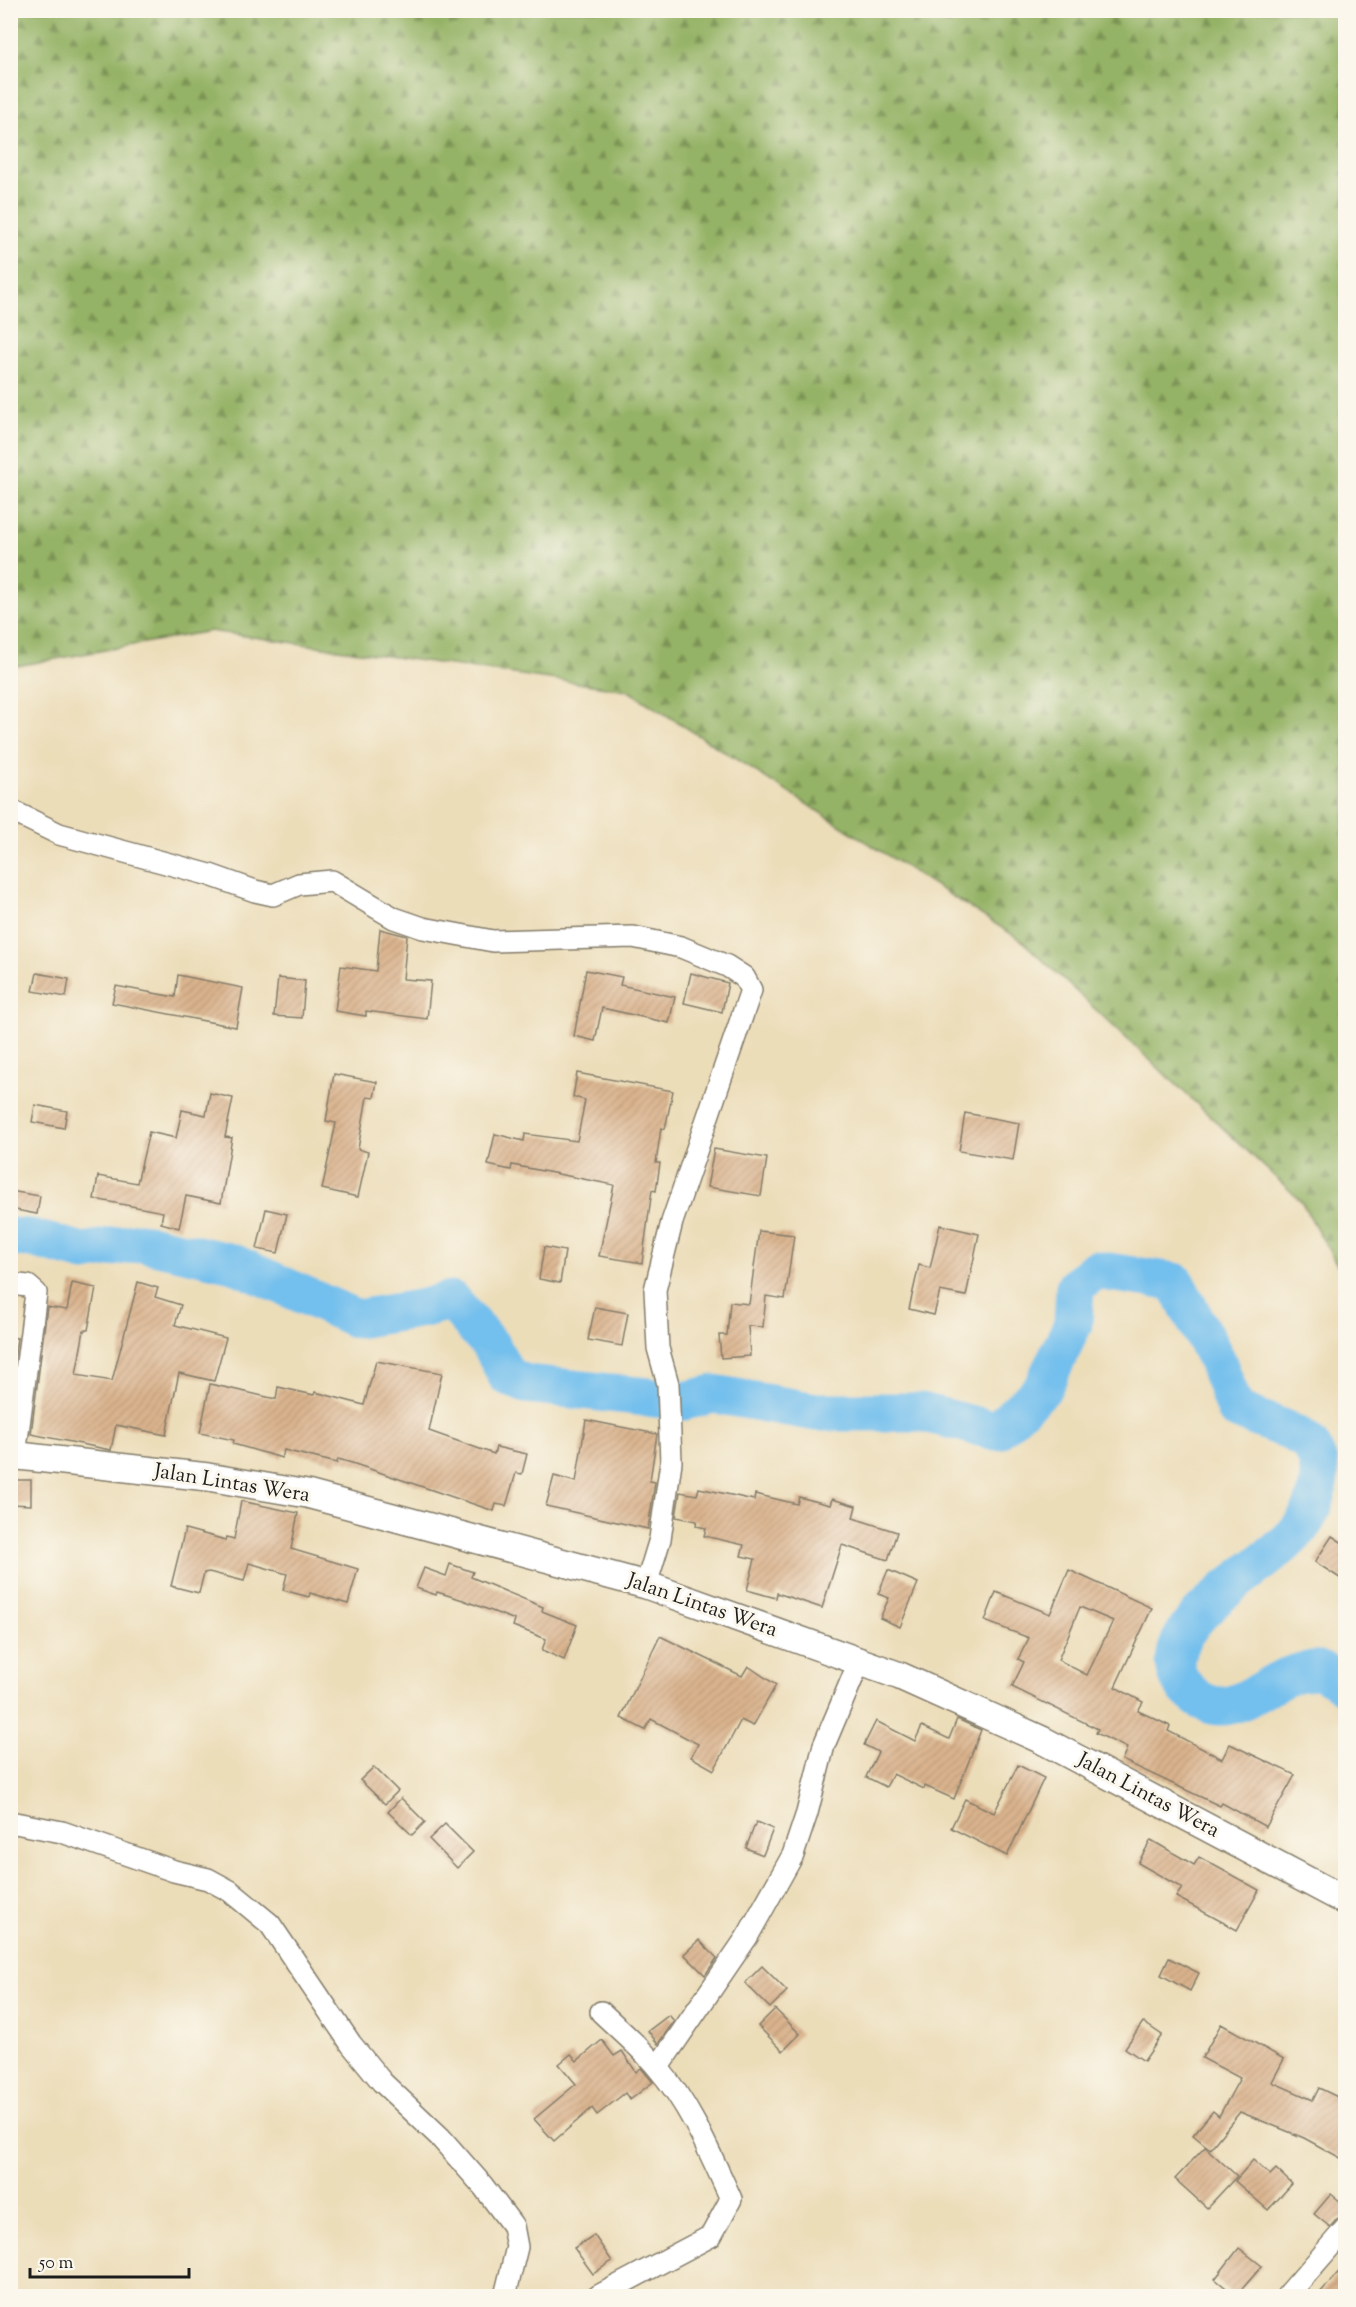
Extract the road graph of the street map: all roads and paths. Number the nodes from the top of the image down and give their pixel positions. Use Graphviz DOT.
graph roads {
  1 [pos="10,810"];
  2 [pos="10,1284"];
  3 [pos="13,1455"];
  4 [pos="646,1585"];
  5 [pos="860,1660"];
  6 [pos="10,1822"];
  7 [pos="1346,1901"];
  8 [pos="601,2012"];
  9 [pos="658,2067"];
  10 [pos="1346,2228"];
  11 [pos="505,2296"];
  12 [pos="598,2296"];
  13 [pos="1287,2296"];
  1 -- 4 [label="street"];
  2 -- 3 [label="street"];
  3 -- 4 [label="main road, Jalan Lintas Wera"];
  4 -- 5 [label="main road, Jalan Lintas Wera"];
  5 -- 7 [label="main road, Jalan Lintas Wera"];
  5 -- 9 [label="street"];
  6 -- 11 [label="street"];
  8 -- 9 [label="street"];
  9 -- 12 [label="street"];
  10 -- 13 [label="street"];
}
